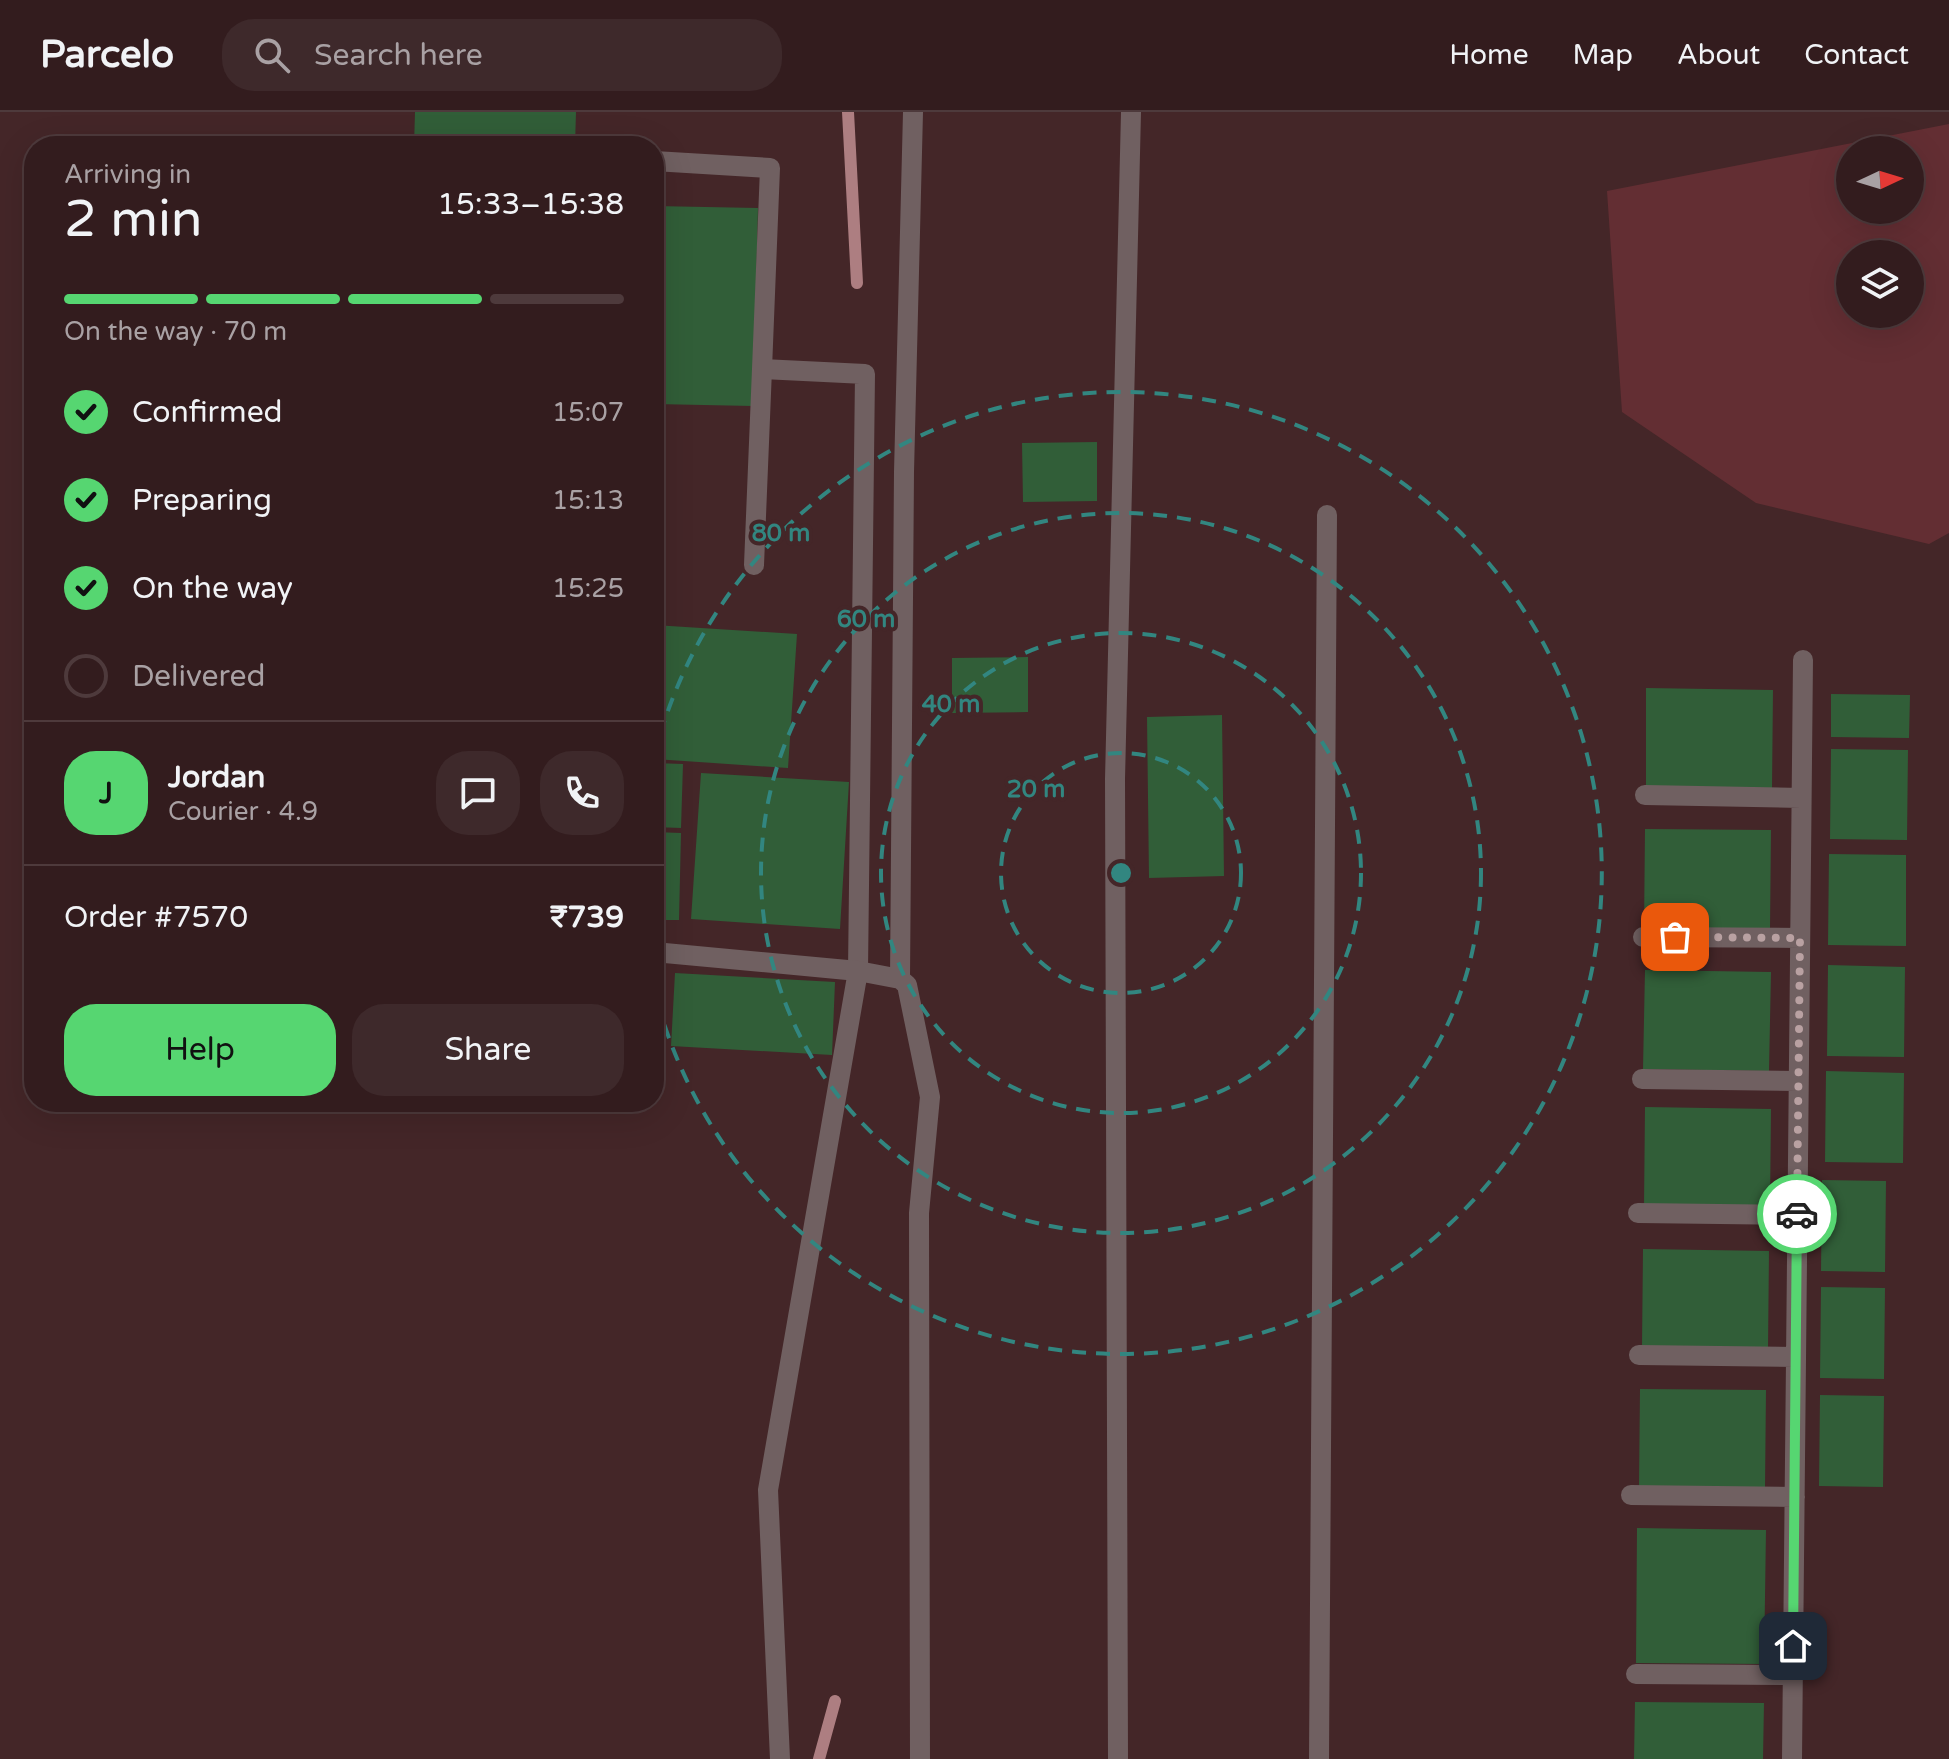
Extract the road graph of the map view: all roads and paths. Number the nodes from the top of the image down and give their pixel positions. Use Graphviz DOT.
graph roads {
  1 [pos="913,112"];
  2 [pos="1131,112"];
  3 [pos="664,162"];
  4 [pos="762,369"];
  5 [pos="1327,515"];
  6 [pos="754,565"];
  7 [pos="1803,660"];
  8 [pos="1645,795"];
  9 [pos="1801,798"];
  10 [pos="1643,937"];
  11 [pos="1800,938"];
  12 [pos="664,953"];
  13 [pos="858,971"];
  14 [pos="900,979"];
  15 [pos="1642,1079"];
  16 [pos="1798,1081"];
  17 [pos="1638,1213"];
  18 [pos="1797,1215"];
  19 [pos="1639,1355"];
  20 [pos="1796,1357"];
  21 [pos="1631,1495"];
  22 [pos="1795,1497"];
  23 [pos="1636,1674"];
  24 [pos="1793,1675"];
  25 [pos="780,1759"];
  26 [pos="920,1759"];
  27 [pos="1118,1759"];
  28 [pos="1319,1759"];
  29 [pos="1792,1759"];
  1 -- 14 [label="street"];
  2 -- 27 [label="street"];
  3 -- 4 [label="street"];
  4 -- 6 [label="street"];
  4 -- 13 [label="street"];
  5 -- 28 [label="street"];
  7 -- 9 [label="street"];
  8 -- 9 [label="street"];
  9 -- 11 [label="street"];
  10 -- 11 [label="street"];
  11 -- 16 [label="street"];
  12 -- 13 [label="street"];
  13 -- 14 [label="street"];
  13 -- 25 [label="street"];
  14 -- 26 [label="street"];
  15 -- 16 [label="street"];
  16 -- 18 [label="street"];
  17 -- 18 [label="street"];
  18 -- 20 [label="street"];
  19 -- 20 [label="street"];
  20 -- 22 [label="street"];
  21 -- 22 [label="street"];
  22 -- 24 [label="street"];
  23 -- 24 [label="street"];
  24 -- 29 [label="street"];
}
